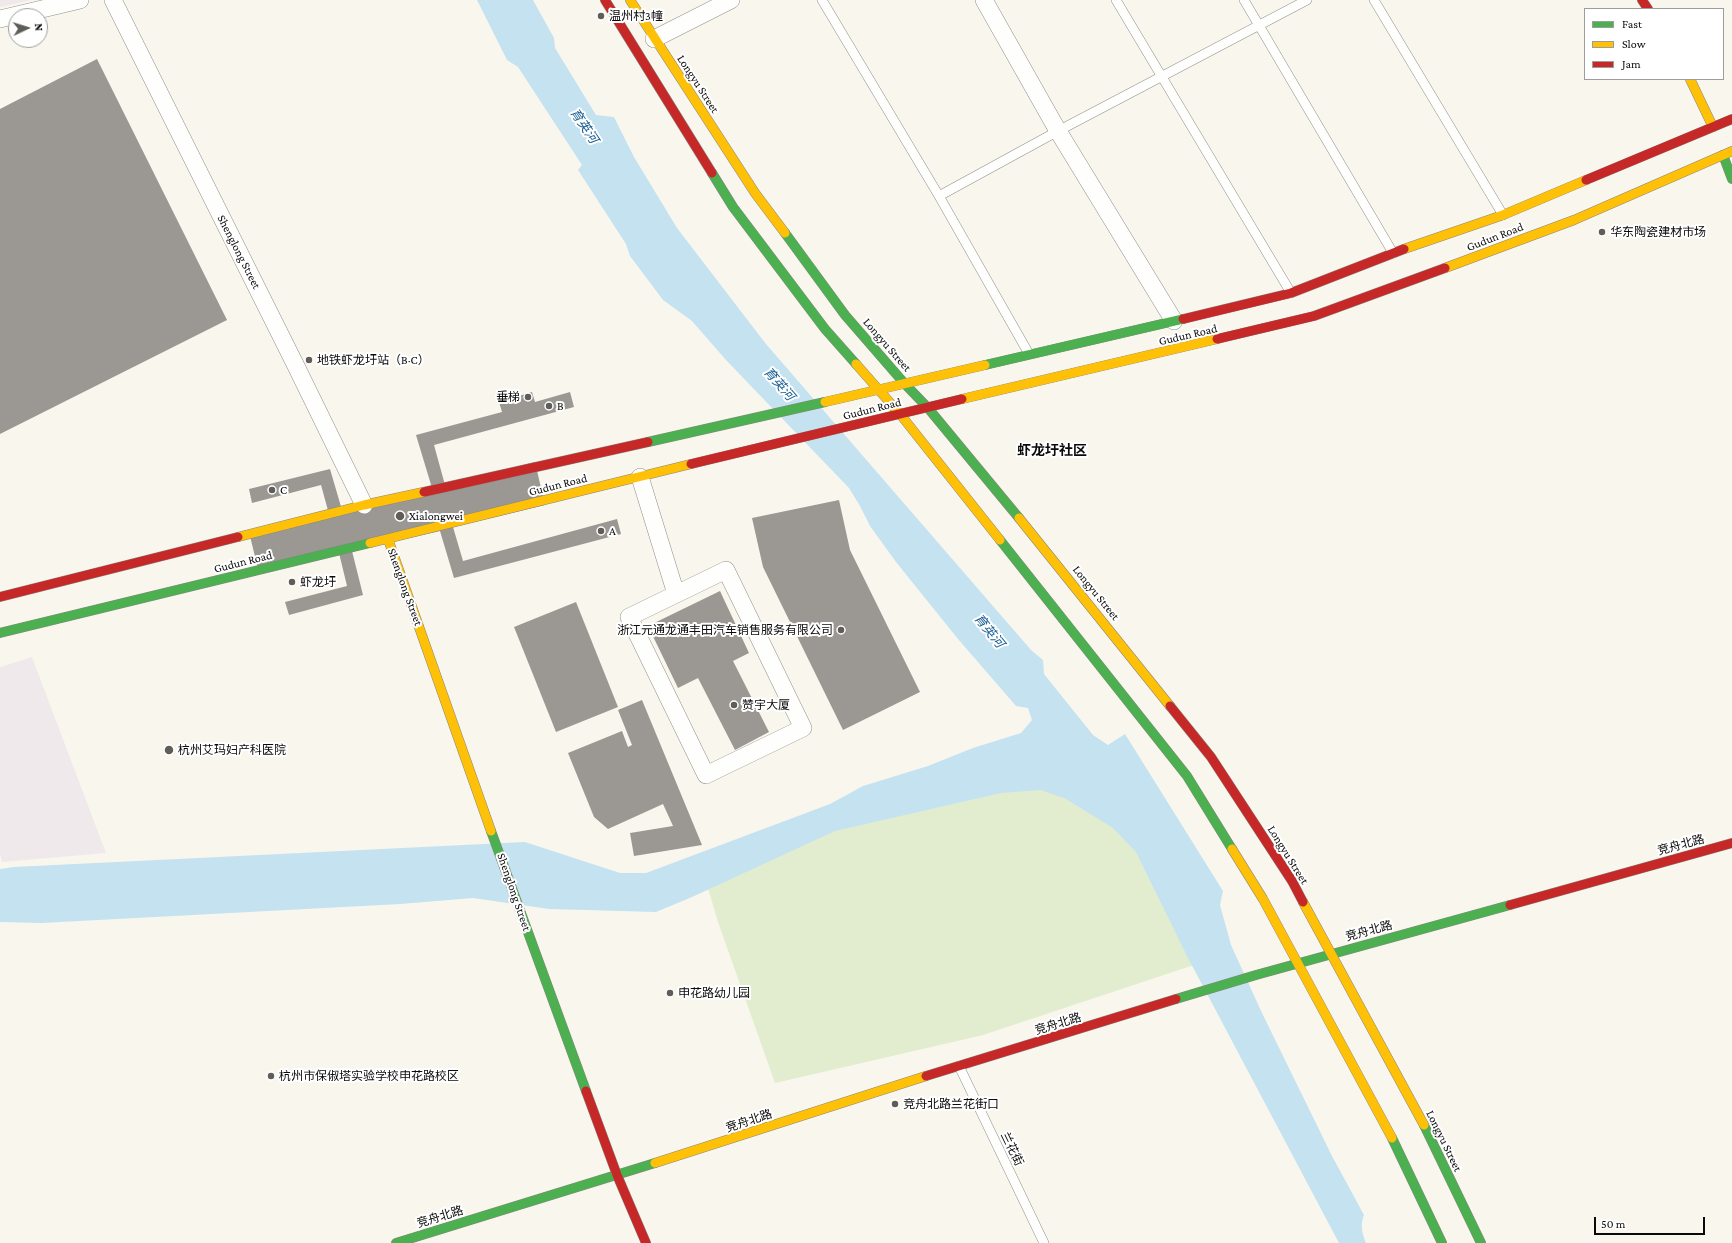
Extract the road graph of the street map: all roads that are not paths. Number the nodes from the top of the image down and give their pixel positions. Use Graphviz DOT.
graph roads {
  1 [pos="80,0"];
  2 [pos="113,0"];
  3 [pos="605,0"];
  4 [pos="630,0"];
  5 [pos="731,0"];
  6 [pos="822,0"];
  7 [pos="984,0"];
  8 [pos="1116,0"];
  9 [pos="1244,0"];
  10 [pos="1307,0"];
  11 [pos="1374,0"];
  12 [pos="0,19"];
  13 [pos="1259,25"];
  14 [pos="654,39"];
  15 [pos="1161,77"];
  16 [pos="1691,80"];
  17 [pos="1732,119"];
  18 [pos="1713,128"];
  19 [pos="1058,131"];
  20 [pos="1732,151"];
  21 [pos="1723,155"];
  22 [pos="1732,179"];
  23 [pos="939,196"];
  24 [pos="1502,215"];
  25 [pos="1393,253"];
  26 [pos="1291,293"];
  27 [pos="1174,321"];
  28 [pos="1030,355"];
  29 [pos="904,383"];
  30 [pos="876,389"];
  31 [pos="928,408"];
  32 [pos="900,414"];
  33 [pos="640,478"];
  34 [pos="364,504"];
  35 [pos="388,539"];
  36 [pos="676,594"];
  37 [pos="0,597"];
  38 [pos="0,633"];
  39 [pos="1732,843"];
  40 [pos="1331,954"];
  41 [pos="1298,965"];
  42 [pos="959,1066"];
  43 [pos="617,1175"];
  44 [pos="396,1243"];
  45 [pos="646,1243"];
  46 [pos="1044,1243"];
  47 [pos="1442,1243"];
  48 [pos="1481,1243"];
  1 -- 12 [label="street"];
  2 -- 34 [label="street, Shenglong Street"];
  3 -- 30 [label="street"];
  4 -- 14 [label="street, Longyu Street"];
  5 -- 14 [label="street"];
  6 -- 23 [label="lane"];
  7 -- 19 [label="street"];
  8 -- 15 [label="lane"];
  9 -- 13 [label="lane"];
  10 -- 13 [label="lane"];
  11 -- 24 [label="lane"];
  13 -- 15 [label="lane"];
  13 -- 25 [label="lane"];
  14 -- 29 [label="street, Longyu Street"];
  15 -- 19 [label="lane"];
  15 -- 26 [label="lane"];
  16 -- 18 [label="street"];
  17 -- 18 [label="street, Gudun Road"];
  18 -- 24 [label="street, Gudun Road"];
  19 -- 23 [label="lane"];
  19 -- 27 [label="street"];
  20 -- 21 [label="street, Gudun Road"];
  21 -- 22 [label="street"];
  21 -- 31 [label="street, Gudun Road"];
  23 -- 28 [label="lane"];
  24 -- 25 [label="street, Gudun Road"];
  25 -- 26 [label="street, Gudun Road"];
  26 -- 27 [label="street, Gudun Road"];
  27 -- 28 [label="street, Gudun Road"];
  28 -- 29 [label="street, Gudun Road"];
  29 -- 30 [label="street, Gudun Road"];
  29 -- 31 [label="street, Longyu Street"];
  30 -- 32 [label="street"];
  30 -- 34 [label="street, Gudun Road"];
  31 -- 32 [label="street, Gudun Road"];
  31 -- 40 [label="street, Longyu Street"];
  32 -- 33 [label="street, Gudun Road"];
  32 -- 41 [label="street"];
  33 -- 35 [label="street, Gudun Road"];
  33 -- 36 [label="street"];
  34 -- 37 [label="street, Gudun Road"];
  35 -- 38 [label="street, Gudun Road"];
  35 -- 43 [label="street, Shenglong Street"];
  36 -- 36 [label="street"];
  39 -- 40 [label="street, 竞舟北路"];
  40 -- 41 [label="street, 竞舟北路"];
  40 -- 48 [label="street, Longyu Street"];
  41 -- 42 [label="street, 竞舟北路"];
  41 -- 47 [label="street"];
  42 -- 43 [label="street, 竞舟北路"];
  42 -- 46 [label="lane, 兰花街"];
  43 -- 44 [label="street, 竞舟北路"];
  43 -- 45 [label="street, Shenglong Street"];
}
